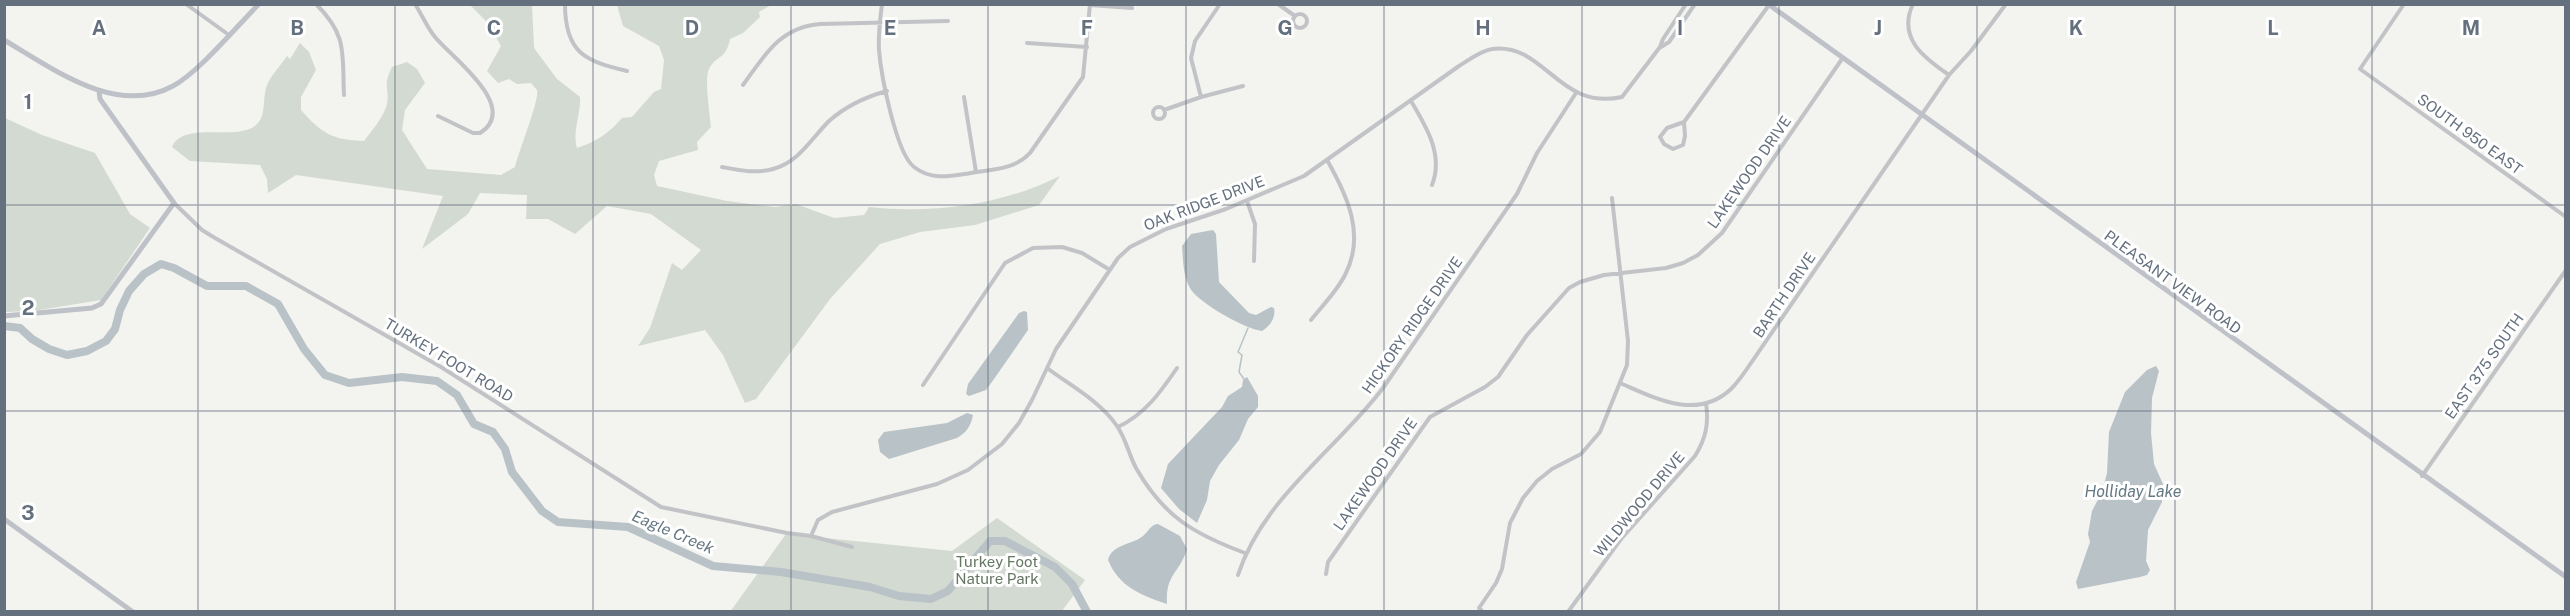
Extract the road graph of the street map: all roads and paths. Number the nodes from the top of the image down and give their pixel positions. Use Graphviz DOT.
graph roads {
  1 [pos="186,4"];
  2 [pos="259,4"];
  3 [pos="316,4"];
  4 [pos="415,4"];
  5 [pos="566,4"];
  6 [pos="882,4"];
  7 [pos="1220,4"];
  8 [pos="1278,4"];
  9 [pos="1686,4"];
  10 [pos="1695,4"];
  11 [pos="1913,4"];
  12 [pos="2006,4"];
  13 [pos="2404,4"];
  14 [pos="1090,5"];
  15 [pos="1768,5"];
  16 [pos="1132,8"];
  17 [pos="1295,16"];
  18 [pos="948,21"];
  19 [pos="879,23"];
  20 [pos="228,35"];
  21 [pos="4,40"];
  22 [pos="1027,43"];
  23 [pos="1087,47"];
  24 [pos="1660,47"];
  25 [pos="1842,59"];
  26 [pos="627,71"];
  27 [pos="1949,75"];
  28 [pos="743,85"];
  29 [pos="1243,86"];
  30 [pos="99,91"];
  31 [pos="887,91"];
  32 [pos="1576,93"];
  33 [pos="344,95"];
  34 [pos="964,97"];
  35 [pos="1201,97"];
  36 [pos="1411,101"];
  37 [pos="1164,110"];
  38 [pos="1922,114"];
  39 [pos="438,116"];
  40 [pos="1684,122"];
  41 [pos="1327,160"];
  42 [pos="722,168"];
  43 [pos="976,172"];
  44 [pos="1431,185"];
  45 [pos="1612,198"];
  46 [pos="1247,201"];
  47 [pos="174,203"];
  48 [pos="2565,218"];
  49 [pos="1254,261"];
  50 [pos="1110,270"];
  51 [pos="2565,270"];
  52 [pos="1620,274"];
  53 [pos="4,316"];
  54 [pos="1311,320"];
  55 [pos="1047,368"];
  56 [pos="1177,368"];
  57 [pos="1620,383"];
  58 [pos="923,385"];
  59 [pos="1706,403"];
  60 [pos="1118,427"];
  61 [pos="2422,476"];
  62 [pos="4,519"];
  63 [pos="811,536"];
  64 [pos="852,547"];
  65 [pos="1245,553"];
  66 [pos="1326,574"];
  67 [pos="1238,575"];
  68 [pos="2565,578"];
  69 [pos="133,612"];
  70 [pos="1483,612"];
  71 [pos="1568,612"];
  1 -- 20 [label="street"];
  2 -- 20 [label="main road"];
  3 -- 33 [label="street"];
  4 -- 39 [label="street"];
  5 -- 26 [label="street"];
  6 -- 19 [label="street"];
  7 -- 35 [label="street"];
  8 -- 17 [label="street"];
  9 -- 24 [label="street, OAK RIDGE DRIVE"];
  10 -- 24 [label="street, OAK RIDGE DRIVE"];
  11 -- 27 [label="street"];
  12 -- 27 [label="street, BARTH DRIVE"];
  13 -- 48 [label="street, SOUTH 950 EAST"];
  14 -- 16 [label="street"];
  14 -- 23 [label="street"];
  15 -- 25 [label="main road, PLEASANT VIEW ROAD"];
  15 -- 40 [label="street"];
  18 -- 19 [label="street"];
  19 -- 28 [label="street"];
  19 -- 31 [label="street"];
  20 -- 30 [label="main road"];
  21 -- 30 [label="main road"];
  22 -- 23 [label="street"];
  23 -- 43 [label="street"];
  24 -- 32 [label="street, OAK RIDGE DRIVE"];
  25 -- 38 [label="main road, PLEASANT VIEW ROAD"];
  25 -- 52 [label="street, LAKEWOOD DRIVE"];
  27 -- 38 [label="street, BARTH DRIVE"];
  29 -- 35 [label="street"];
  30 -- 47 [label="main road, TURKEY FOOT ROAD"];
  31 -- 42 [label="street"];
  31 -- 43 [label="street"];
  32 -- 36 [label="street, OAK RIDGE DRIVE"];
  32 -- 65 [label="street, HICKORY RIDGE DRIVE"];
  34 -- 43 [label="street"];
  35 -- 37 [label="street"];
  36 -- 41 [label="street, OAK RIDGE DRIVE"];
  36 -- 44 [label="street"];
  38 -- 59 [label="street, BARTH DRIVE"];
  38 -- 61 [label="main road, PLEASANT VIEW ROAD"];
  40 -- 40 [label="street"];
  41 -- 46 [label="street, OAK RIDGE DRIVE"];
  41 -- 54 [label="street"];
  45 -- 52 [label="street"];
  46 -- 49 [label="street"];
  46 -- 50 [label="street, OAK RIDGE DRIVE"];
  47 -- 53 [label="main road"];
  47 -- 63 [label="street, TURKEY FOOT ROAD"];
  50 -- 55 [label="street, OAK RIDGE DRIVE"];
  50 -- 58 [label="street"];
  51 -- 61 [label="street, EAST 375 SOUTH"];
  52 -- 57 [label="street"];
  52 -- 66 [label="street, LAKEWOOD DRIVE"];
  55 -- 60 [label="street"];
  55 -- 63 [label="street, OAK RIDGE DRIVE"];
  56 -- 60 [label="street"];
  57 -- 59 [label="street, BARTH DRIVE"];
  57 -- 70 [label="street"];
  59 -- 71 [label="street, WILDWOOD DRIVE"];
  60 -- 65 [label="street"];
  61 -- 68 [label="main road, PLEASANT VIEW ROAD"];
  62 -- 69 [label="main road"];
  63 -- 64 [label="street, TURKEY FOOT ROAD"];
  65 -- 67 [label="street, HICKORY RIDGE DRIVE"];
}
